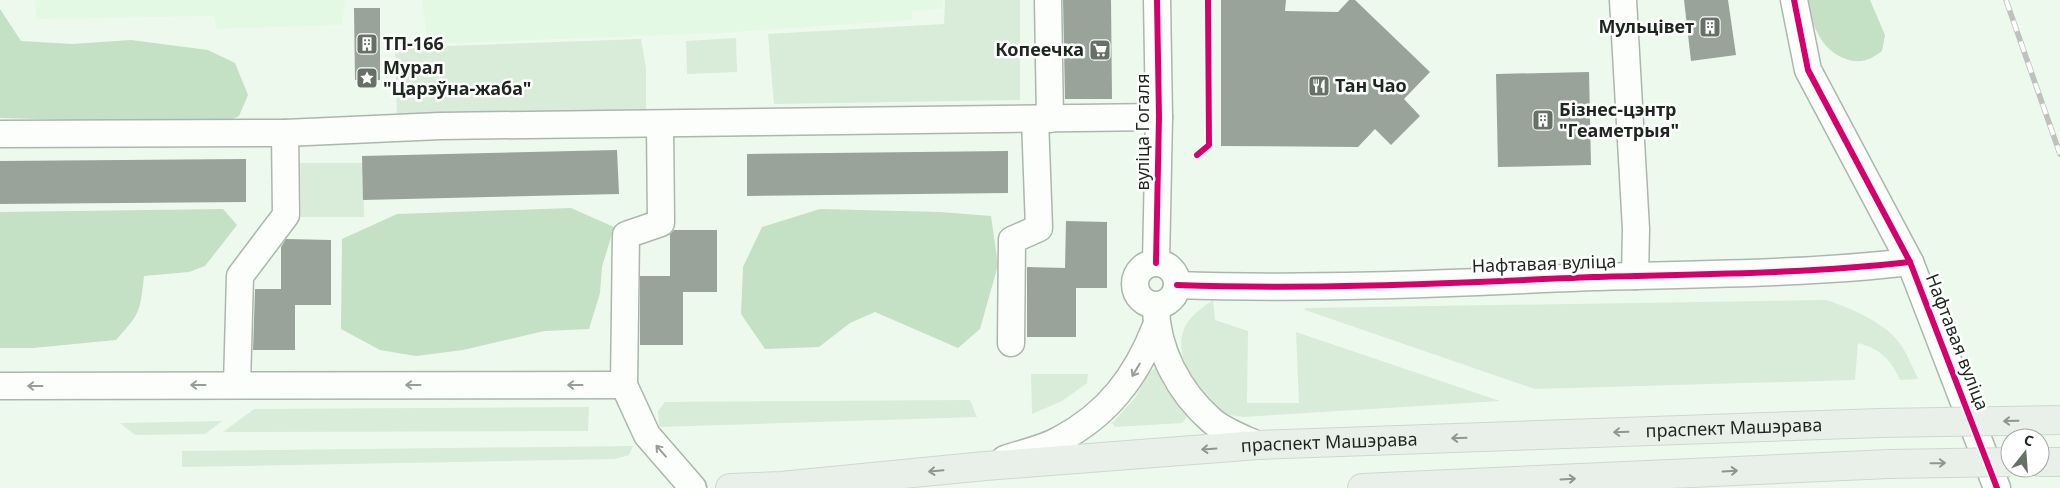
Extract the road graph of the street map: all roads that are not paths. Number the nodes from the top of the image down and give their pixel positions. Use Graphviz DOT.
graph roads {
  1 [pos="1048,0"];
  2 [pos="1157,0"];
  3 [pos="1623,0"];
  4 [pos="1794,0"];
  5 [pos="1159,116"];
  6 [pos="1042,119"];
  7 [pos="660,124"];
  8 [pos="284,133"];
  9 [pos="0,134"];
  10 [pos="1910,262"];
  11 [pos="1156,263"];
  12 [pos="1635,276"];
  13 [pos="1177,285"];
  14 [pos="1156,316"];
  15 [pos="1011,343"];
  16 [pos="237,385"];
  17 [pos="624,385"];
  18 [pos="0,386"];
  19 [pos="2060,420"];
  20 [pos="1258,446"];
  21 [pos="2000,462"];
  22 [pos="985,466"];
  23 [pos="793,487"];
  24 [pos="693,488"];
  25 [pos="730,488"];
  26 [pos="1362,488"];
  27 [pos="1997,488"];
  1 -- 6 [label="street"];
  2 -- 5 [label="street, вуліца Гогаля"];
  3 -- 12 [label="street"];
  4 -- 10 [label="street, Нафтавая вуліца"];
  5 -- 6 [label="street"];
  5 -- 11 [label="street, вуліца Гогаля"];
  6 -- 7 [label="street"];
  6 -- 15 [label="street"];
  7 -- 8 [label="street"];
  7 -- 17 [label="street"];
  8 -- 9 [label="street"];
  8 -- 16 [label="street"];
  10 -- 12 [label="street, Нафтавая вуліца"];
  10 -- 27 [label="street, Нафтавая вуліца"];
  11 -- 13 [label="street"];
  11 -- 14 [label="street"];
  12 -- 13 [label="street, Нафтавая вуліца"];
  13 -- 14 [label="street"];
  14 -- 20 [label="street"];
  14 -- 22 [label="street, one-way"];
  17 -- 16 [label="street, one-way"];
  16 -- 18 [label="street, one-way"];
  24 -- 17 [label="street, one-way"];
  19 -- 20 [label="main road, праспект Машэрава, one-way, bridge"];
  20 -- 22 [label="main road, праспект Машэрава, one-way"];
  26 -- 21 [label="main road, one-way, bridge"];
  22 -- 23 [label="main road, праспект Машэрава, one-way"];
  23 -- 25 [label="main road, праспект Машэрава"];
}
